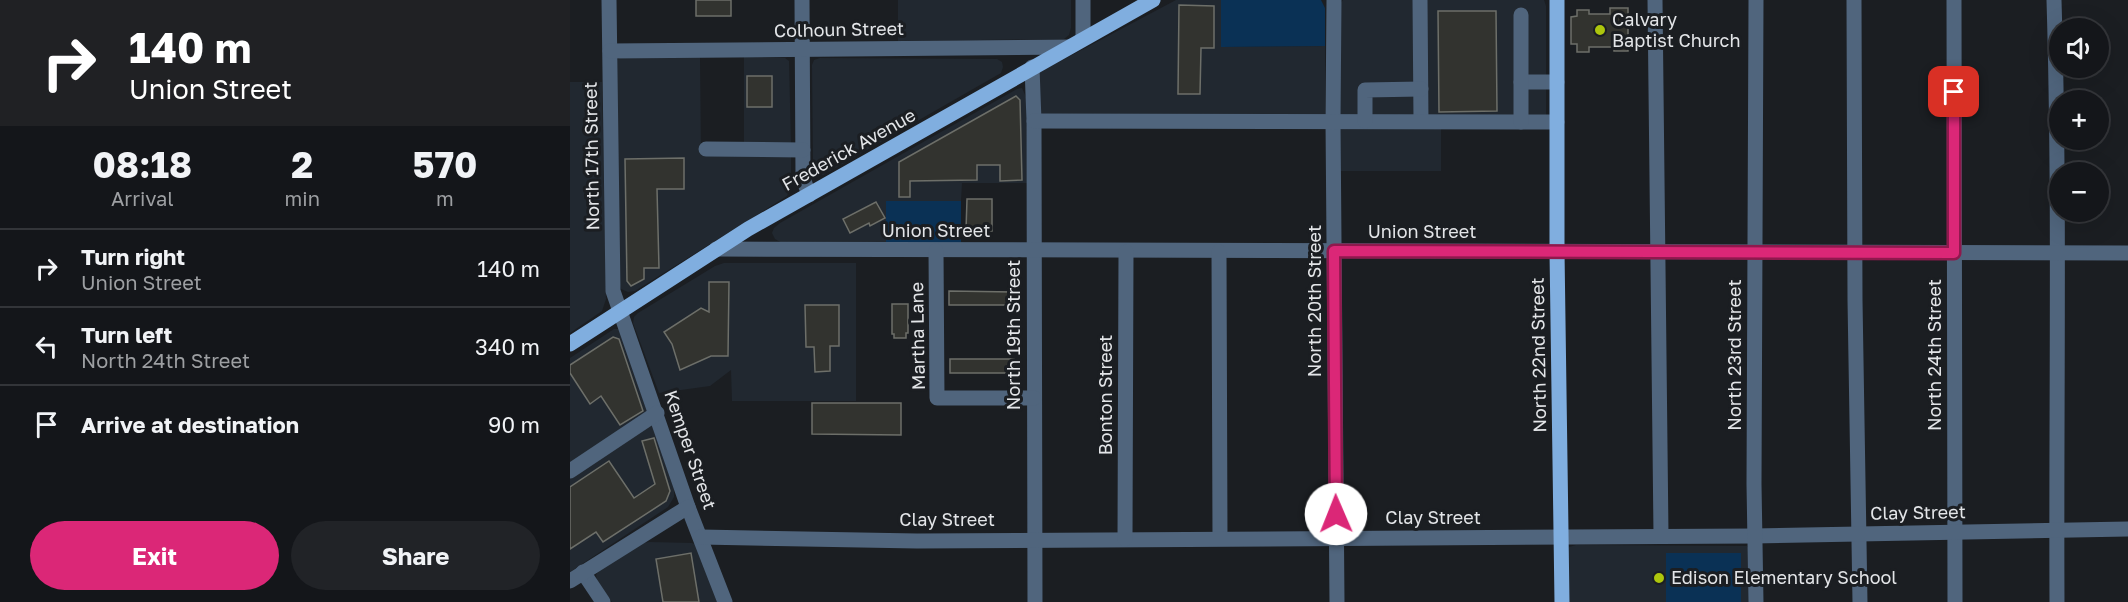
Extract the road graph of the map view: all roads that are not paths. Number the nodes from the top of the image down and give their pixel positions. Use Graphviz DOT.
graph roads {
  1 [pos="609,0"];
  2 [pos="802,0"];
  3 [pos="1083,0"];
  4 [pos="1153,0"];
  5 [pos="1334,0"];
  6 [pos="1420,0"];
  7 [pos="1557,0"];
  8 [pos="1655,0"];
  9 [pos="1756,0"];
  10 [pos="1854,0"];
  11 [pos="1954,0"];
  12 [pos="2054,0"];
  13 [pos="1521,15"];
  14 [pos="1083,38"];
  15 [pos="1069,47"];
  16 [pos="802,50"];
  17 [pos="610,51"];
  18 [pos="1032,67"];
  19 [pos="1521,82"];
  20 [pos="1557,82"];
  21 [pos="1421,89"];
  22 [pos="1034,121"];
  23 [pos="1333,121"];
  24 [pos="1365,121"];
  25 [pos="1421,121"];
  26 [pos="1521,122"];
  27 [pos="1557,122"];
  28 [pos="706,149"];
  29 [pos="803,150"];
  30 [pos="809,195"];
  31 [pos="716,249"];
  32 [pos="936,251"];
  33 [pos="1033,251"];
  34 [pos="1334,251"];
  35 [pos="1557,251"];
  36 [pos="1658,251"];
  37 [pos="1126,252"];
  38 [pos="1219,252"];
  39 [pos="1755,252"];
  40 [pos="1855,253"];
  41 [pos="1954,253"];
  42 [pos="2056,253"];
  43 [pos="2128,253"];
  44 [pos="620,311"];
  45 [pos="570,344"];
  46 [pos="1034,399"];
  47 [pos="657,413"];
  48 [pos="570,471"];
  49 [pos="688,507"];
  50 [pos="2128,529"];
  51 [pos="2057,530"];
  52 [pos="1956,532"];
  53 [pos="1859,533"];
  54 [pos="1661,535"];
  55 [pos="1562,536"];
  56 [pos="1754,536"];
  57 [pos="701,537"];
  58 [pos="1220,538"];
  59 [pos="1336,538"];
  60 [pos="1034,539"];
  61 [pos="1125,539"];
  62 [pos="577,576"];
  63 [pos="603,602"];
  64 [pos="725,602"];
  65 [pos="1035,602"];
  66 [pos="1337,602"];
  67 [pos="1562,602"];
  68 [pos="1756,602"];
  69 [pos="1860,602"];
  70 [pos="1955,602"];
  71 [pos="2058,602"];
  1 -- 17 [label="street, North 17th Street"];
  2 -- 16 [label="street"];
  3 -- 14 [label="street"];
  4 -- 14 [label="main road, Frederick Avenue"];
  5 -- 23 [label="street, North 20th Street"];
  6 -- 21 [label="street"];
  7 -- 20 [label="main road, North 22nd Street"];
  8 -- 36 [label="street"];
  9 -- 39 [label="street, North 23rd Street"];
  10 -- 40 [label="street"];
  11 -- 41 [label="street, North 24th Street"];
  12 -- 42 [label="street"];
  13 -- 19 [label="street"];
  14 -- 15 [label="main road, Frederick Avenue"];
  15 -- 16 [label="street, Colhoun Street"];
  15 -- 18 [label="main road, Frederick Avenue"];
  16 -- 17 [label="street, Colhoun Street"];
  16 -- 29 [label="street"];
  17 -- 44 [label="street, North 17th Street"];
  18 -- 22 [label="street, North 19th Street"];
  18 -- 30 [label="main road, Frederick Avenue"];
  19 -- 20 [label="street"];
  19 -- 26 [label="street"];
  20 -- 27 [label="main road, North 22nd Street"];
  21 -- 24 [label="street"];
  21 -- 25 [label="street"];
  22 -- 23 [label="street"];
  22 -- 33 [label="street, North 19th Street"];
  23 -- 24 [label="street"];
  23 -- 34 [label="street, North 20th Street"];
  24 -- 25 [label="street"];
  25 -- 26 [label="street"];
  26 -- 27 [label="street"];
  27 -- 35 [label="main road, North 22nd Street"];
  28 -- 29 [label="street"];
  29 -- 30 [label="street"];
  30 -- 31 [label="main road, Frederick Avenue"];
  31 -- 32 [label="street, Union Street"];
  31 -- 44 [label="main road, Frederick Avenue"];
  32 -- 33 [label="street, Union Street"];
  32 -- 46 [label="street, Martha Lane"];
  33 -- 37 [label="street, Union Street"];
  33 -- 46 [label="street, North 19th Street"];
  34 -- 35 [label="street, Union Street"];
  34 -- 38 [label="street, Union Street"];
  34 -- 59 [label="street, North 20th Street"];
  35 -- 36 [label="street, Union Street"];
  35 -- 55 [label="main road, North 22nd Street"];
  36 -- 39 [label="street, Union Street"];
  36 -- 54 [label="street"];
  37 -- 38 [label="street, Union Street"];
  37 -- 61 [label="street, Bonton Street"];
  38 -- 58 [label="street"];
  39 -- 40 [label="street, Union Street"];
  39 -- 56 [label="street, North 23rd Street"];
  40 -- 41 [label="street, Union Street"];
  40 -- 53 [label="street"];
  41 -- 42 [label="street, Union Street"];
  41 -- 52 [label="street, North 24th Street"];
  42 -- 43 [label="street, Union Street"];
  42 -- 51 [label="street"];
  44 -- 45 [label="main road, Frederick Avenue"];
  44 -- 47 [label="street, Kemper Street"];
  46 -- 60 [label="street, North 19th Street"];
  47 -- 48 [label="street"];
  47 -- 49 [label="street, Kemper Street"];
  49 -- 57 [label="street, Kemper Street"];
  49 -- 62 [label="street"];
  50 -- 51 [label="street, Clay Street"];
  51 -- 52 [label="street, Clay Street"];
  51 -- 71 [label="street"];
  52 -- 53 [label="street, Clay Street"];
  52 -- 70 [label="street, North 24th Street"];
  53 -- 56 [label="street, Clay Street"];
  53 -- 69 [label="street"];
  54 -- 55 [label="street, Clay Street"];
  54 -- 56 [label="street, Clay Street"];
  55 -- 59 [label="street, Clay Street"];
  55 -- 67 [label="main road, North 22nd Street"];
  56 -- 68 [label="street, North 23rd Street"];
  57 -- 60 [label="street, Clay Street"];
  57 -- 64 [label="street, Kemper Street"];
  58 -- 59 [label="street, Clay Street"];
  58 -- 61 [label="street, Clay Street"];
  59 -- 66 [label="street, North 20th Street"];
  60 -- 61 [label="street, Clay Street"];
  60 -- 65 [label="street, North 19th Street"];
  62 -- 63 [label="street"];
}
